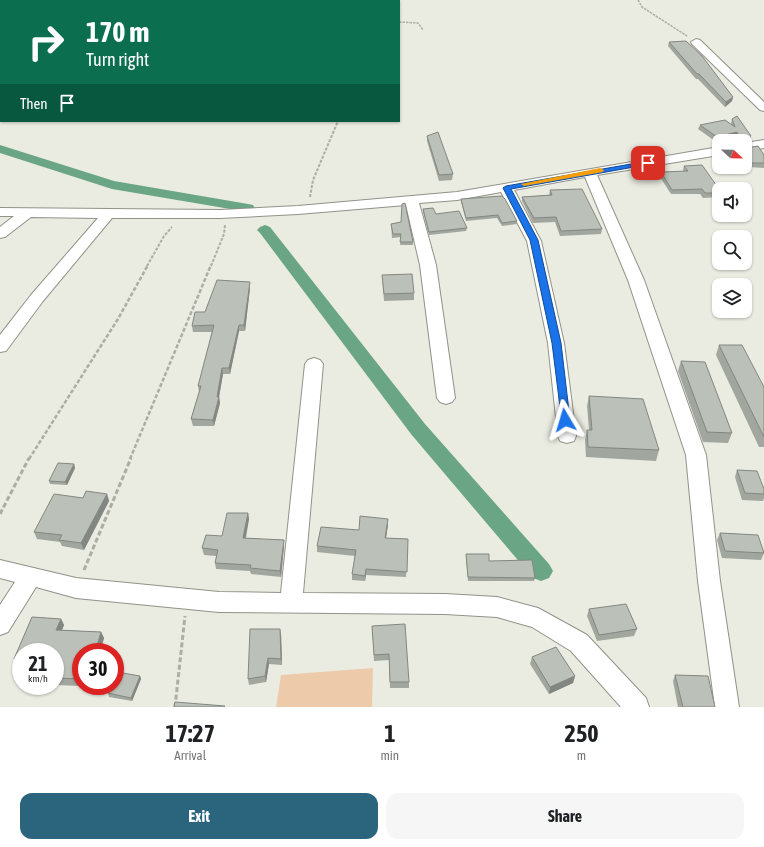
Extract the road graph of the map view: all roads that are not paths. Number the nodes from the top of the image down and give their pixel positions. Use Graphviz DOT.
graph roads {
  1 [pos="696,42"];
  2 [pos="764,108"];
  3 [pos="764,144"];
  4 [pos="752,146"];
  5 [pos="712,152"];
  6 [pos="589,172"];
  7 [pos="506,188"];
  8 [pos="411,199"];
  9 [pos="0,212"];
  10 [pos="28,212"];
  11 [pos="108,214"];
  12 [pos="0,234"];
  13 [pos="0,348"];
  14 [pos="314,364"];
  15 [pos="446,398"];
  16 [pos="567,436"];
  17 [pos="0,569"];
  18 [pos="30,577"];
  19 [pos="291,603"];
  20 [pos="0,625"];
  21 [pos="637,707"];
  22 [pos="727,707"];
  1 -- 2 [label="street"];
  3 -- 4 [label="street"];
  5 -- 6 [label="street"];
  6 -- 7 [label="street"];
  6 -- 22 [label="street"];
  7 -- 8 [label="street"];
  7 -- 16 [label="street"];
  8 -- 11 [label="street"];
  8 -- 15 [label="street"];
  9 -- 10 [label="street"];
  10 -- 11 [label="street"];
  10 -- 12 [label="street"];
  11 -- 13 [label="street"];
  14 -- 19 [label="street"];
  17 -- 18 [label="street"];
  18 -- 19 [label="street"];
  18 -- 20 [label="street"];
  19 -- 21 [label="street"];
}
